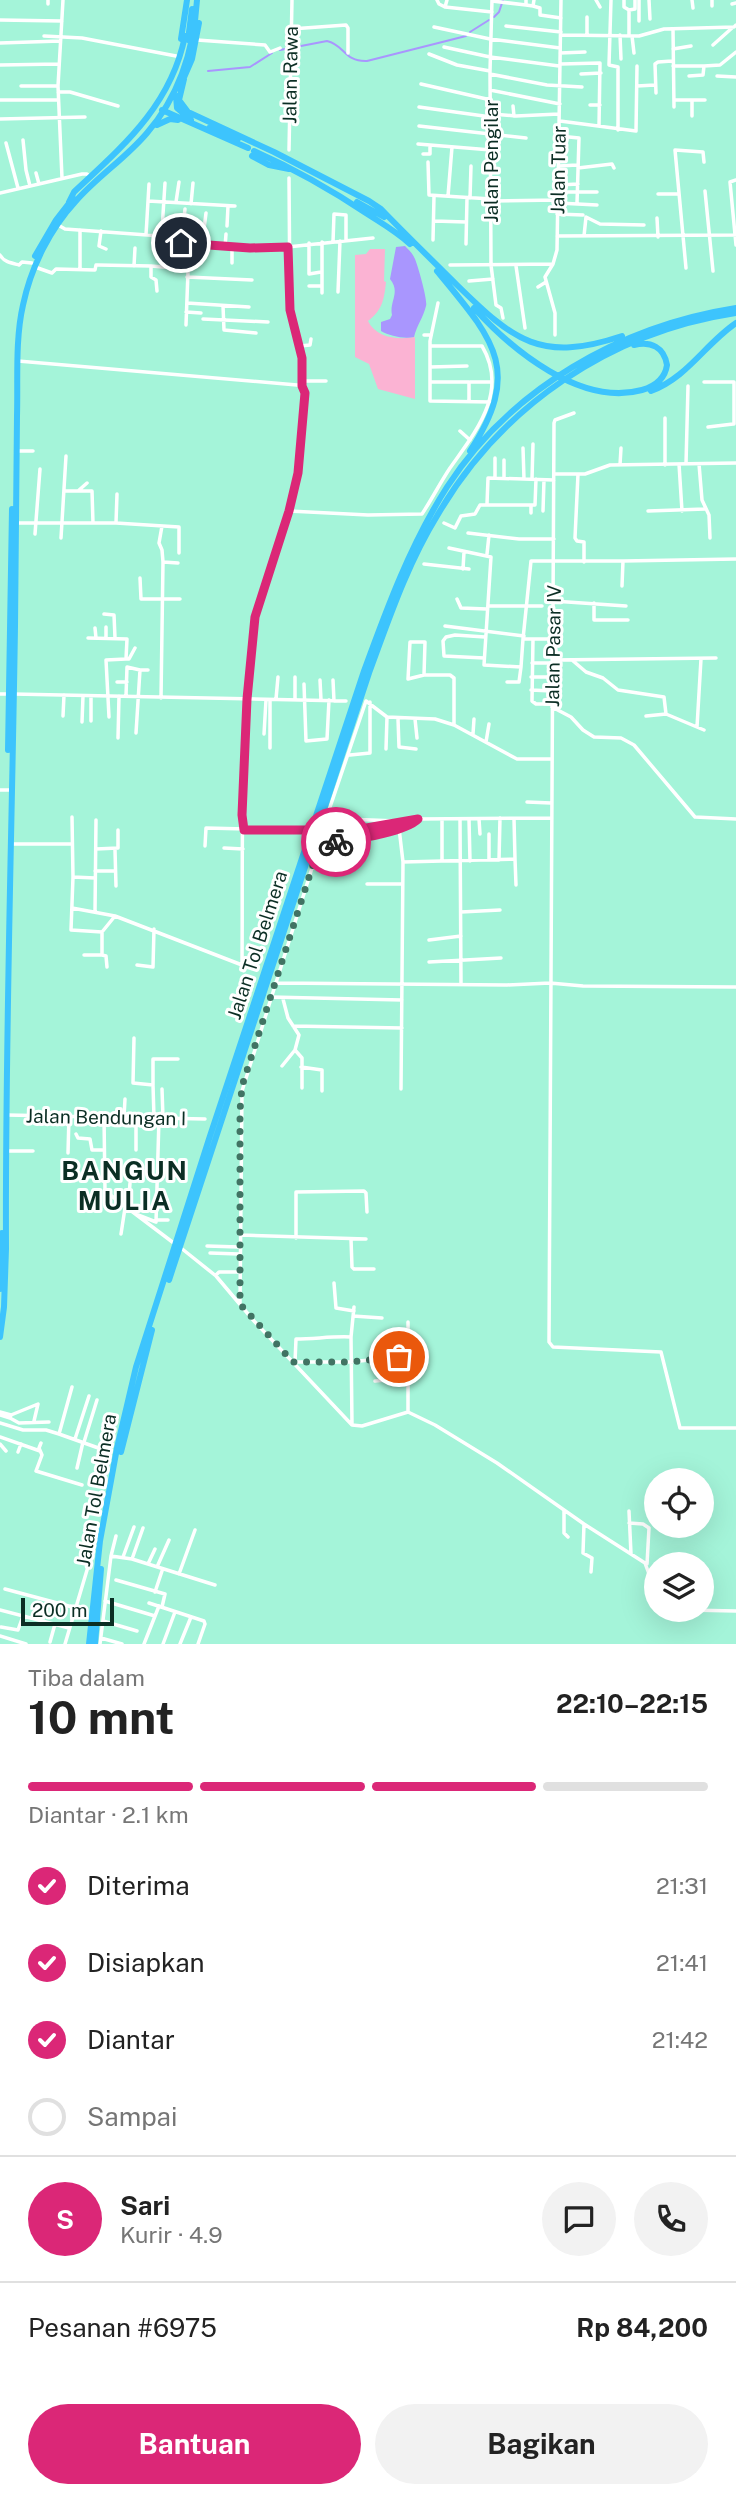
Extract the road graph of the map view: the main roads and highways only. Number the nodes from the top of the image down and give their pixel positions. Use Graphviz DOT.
graph roads {
  1 [pos="194,0"];
  2 [pos="196,19"];
  3 [pos="176,94"];
  4 [pos="156,103"];
  5 [pos="167,110"];
  6 [pos="188,121"];
  7 [pos="157,125"];
  8 [pos="249,149"];
  9 [pos="77,197"];
  10 [pos="69,206"];
  11 [pos="433,262"];
  12 [pos="34,265"];
  13 [pos="437,271"];
  14 [pos="736,310"];
  15 [pos="736,323"];
  16 [pos="665,324"];
  17 [pos="603,356"];
  18 [pos="549,373"];
  19 [pos="576,385"];
  20 [pos="448,485"];
  21 [pos="11,694"];
  22 [pos="6,790"];
  23 [pos="2,1081"];
  24 [pos="4,1115"];
  25 [pos="0,1289"];
  26 [pos="0,1337"];
  27 [pos="146,1343"];
  28 [pos="89,1644"];
  29 [pos="95,1644"];
  1 -- 2 [label="highway"];
  1 -- 3 [label="highway"];
  1 -- 4 [label="highway"];
  1 -- 4 [label="highway"];
  1 -- 9 [label="highway"];
  2 -- 8 [label="highway"];
  2 -- 9 [label="highway"];
  3 -- 5 [label="highway"];
  3 -- 6 [label="highway"];
  4 -- 5 [label="highway"];
  4 -- 10 [label="highway"];
  5 -- 6 [label="highway"];
  5 -- 7 [label="highway"];
  6 -- 7 [label="highway"];
  6 -- 8 [label="highway"];
  6 -- 8 [label="highway"];
  7 -- 10 [label="highway"];
  8 -- 11 [label="highway"];
  8 -- 13 [label="highway"];
  9 -- 10 [label="highway"];
  10 -- 12 [label="highway"];
  10 -- 12 [label="highway"];
  11 -- 16 [label="highway"];
  11 -- 18 [label="highway"];
  12 -- 21 [label="highway"];
  12 -- 21 [label="highway"];
  13 -- 18 [label="highway"];
  13 -- 20 [label="highway"];
  14 -- 16 [label="highway, Jalan Tol Belmera"];
  14 -- 17 [label="highway, Jalan Tol Belmera"];
  15 -- 19 [label="highway"];
  16 -- 20 [label="highway, Jalan Tol Belmera"];
  17 -- 19 [label="highway"];
  17 -- 27 [label="highway, Jalan Tol Belmera"];
  18 -- 19 [label="highway"];
  20 -- 27 [label="highway, Jalan Tol Belmera"];
  21 -- 22 [label="highway"];
  22 -- 23 [label="highway"];
  22 -- 24 [label="highway"];
  23 -- 24 [label="highway"];
  24 -- 25 [label="highway"];
  24 -- 26 [label="highway"];
  27 -- 28 [label="highway, Jalan Tol Belmera"];
  27 -- 29 [label="highway, Jalan Tol Belmera"];
}
